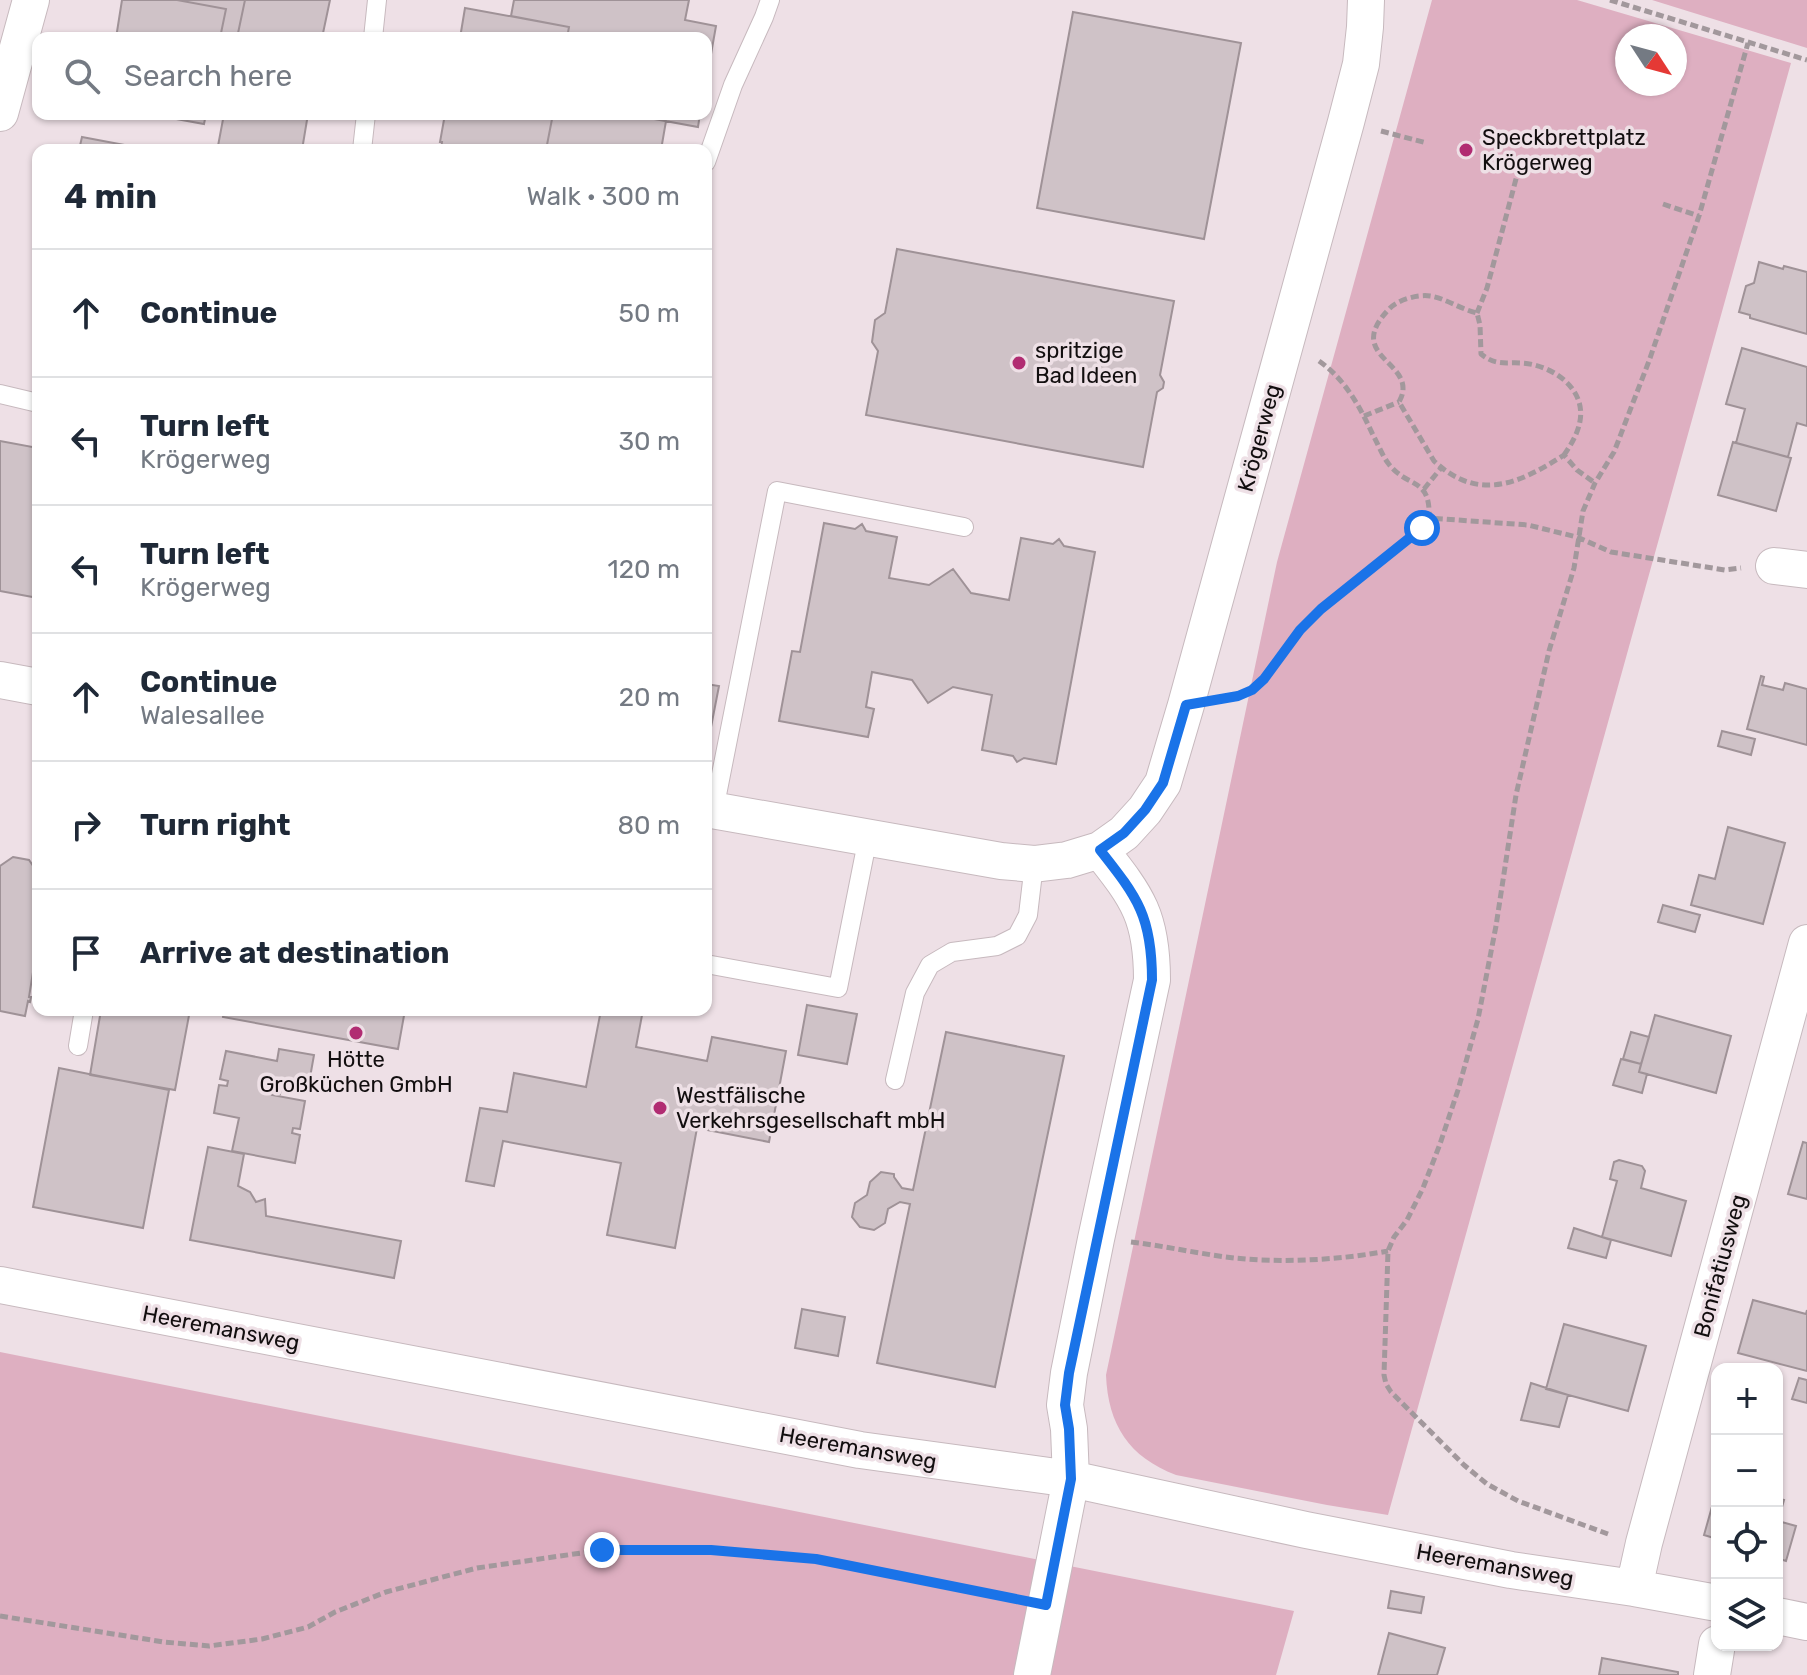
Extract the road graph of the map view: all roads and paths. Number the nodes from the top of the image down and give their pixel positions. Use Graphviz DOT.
graph roads {
  1 [pos="31,0"];
  2 [pos="377,0"];
  3 [pos="770,0"];
  4 [pos="1366,0"];
  5 [pos="1610,0"];
  6 [pos="374,32"];
  7 [pos="1748,43"];
  8 [pos="1807,60"];
  9 [pos="0,113"];
  10 [pos="365,120"];
  11 [pos="1396,135"];
  12 [pos="1427,143"];
  13 [pos="363,144"];
  14 [pos="712,145"];
  15 [pos="1505,161"];
  16 [pos="1520,164"];
  17 [pos="1532,167"];
  18 [pos="1663,204"];
  19 [pos="1699,216"];
  20 [pos="1477,313"];
  21 [pos="1286,339"];
  22 [pos="0,394"];
  23 [pos="32,402"];
  24 [pos="1399,402"];
  25 [pos="1364,416"];
  26 [pos="1564,455"];
  27 [pos="1442,468"];
  28 [pos="1595,483"];
  29 [pos="1424,489"];
  30 [pos="1429,518"];
  31 [pos="964,527"];
  32 [pos="1577,537"];
  33 [pos="1790,568"];
  34 [pos="0,680"];
  35 [pos="32,686"];
  36 [pos="1186,705"];
  37 [pos="712,800"];
  38 [pos="712,809"];
  39 [pos="868,837"];
  40 [pos="1100,850"];
  41 [pos="1034,864"];
  42 [pos="1807,943"];
  43 [pos="712,965"];
  44 [pos="83,1016"];
  45 [pos="78,1046"];
  46 [pos="895,1080"];
  47 [pos="1096,1239"];
  48 [pos="1388,1251"];
  49 [pos="0,1285"];
  50 [pos="1071,1479"];
  51 [pos="1644,1543"];
  52 [pos="1634,1588"];
  53 [pos="1711,1602"];
  54 [pos="1046,1605"];
  55 [pos="0,1616"];
  56 [pos="1783,1617"];
  57 [pos="1807,1622"];
  58 [pos="1716,1651"];
  59 [pos="1032,1675"];
  60 [pos="1712,1675"];
  1 -- 9 [label="street"];
  2 -- 6 [label="lane"];
  3 -- 14 [label="lane"];
  4 -- 21 [label="street, Krögerweg"];
  5 -- 7 [label="path"];
  7 -- 8 [label="path"];
  7 -- 19 [label="path"];
  10 -- 13 [label="lane"];
  11 -- 12 [label="path"];
  15 -- 16 [label="path"];
  16 -- 17 [label="path"];
  16 -- 20 [label="path"];
  18 -- 19 [label="path"];
  19 -- 28 [label="path"];
  20 -- 24 [label="path"];
  20 -- 26 [label="path"];
  21 -- 25 [label="path"];
  21 -- 36 [label="street, Krögerweg"];
  22 -- 23 [label="lane"];
  24 -- 25 [label="path"];
  24 -- 27 [label="path"];
  25 -- 29 [label="path"];
  26 -- 27 [label="path"];
  26 -- 28 [label="path"];
  27 -- 29 [label="path"];
  28 -- 32 [label="path"];
  29 -- 30 [label="path"];
  30 -- 32 [label="path"];
  30 -- 36 [label="path"];
  31 -- 37 [label="lane"];
  32 -- 33 [label="path"];
  32 -- 48 [label="path"];
  34 -- 35 [label="street"];
  36 -- 40 [label="street, Krögerweg"];
  38 -- 39 [label="street, Krögerweg"];
  39 -- 41 [label="street, Krögerweg"];
  39 -- 43 [label="lane"];
  40 -- 41 [label="street, Krögerweg"];
  40 -- 47 [label="street"];
  41 -- 46 [label="lane"];
  42 -- 51 [label="street, Bonifatiusweg"];
  44 -- 45 [label="lane"];
  47 -- 48 [label="path"];
  47 -- 50 [label="street"];
  48 -- 51 [label="path"];
  49 -- 50 [label="street, Heeremansweg"];
  50 -- 52 [label="street, Heeremansweg"];
  50 -- 54 [label="street"];
  51 -- 52 [label="street, Bonifatiusweg"];
  52 -- 53 [label="street, Heeremansweg"];
  54 -- 55 [label="path"];
  54 -- 59 [label="street"];
  56 -- 57 [label="street"];
  58 -- 60 [label="street"];
}
